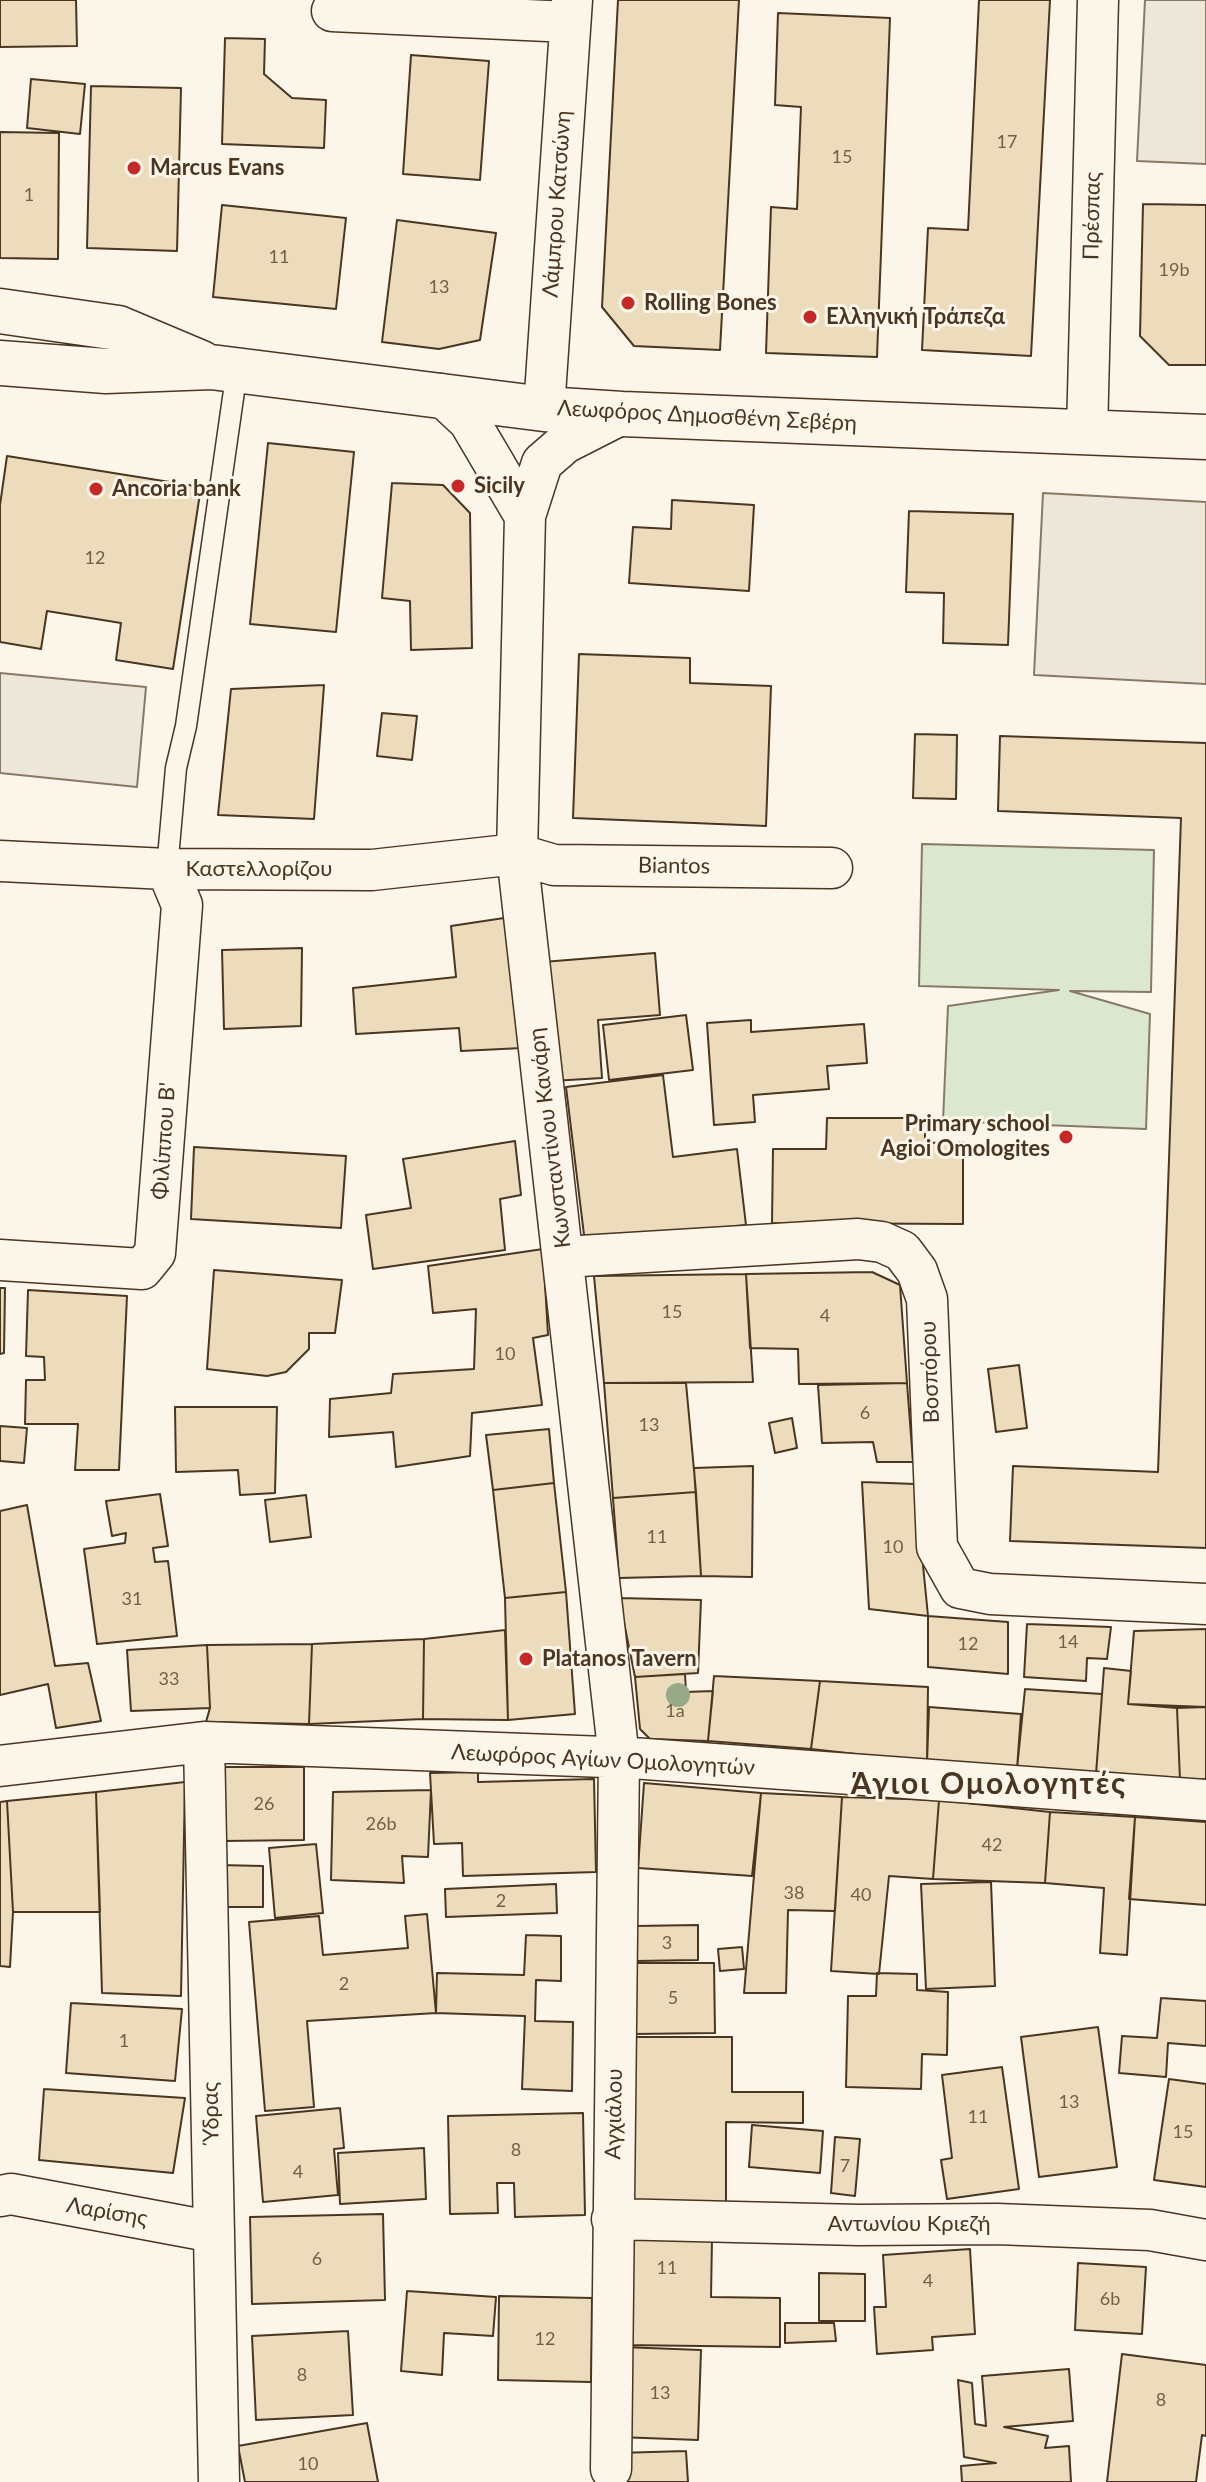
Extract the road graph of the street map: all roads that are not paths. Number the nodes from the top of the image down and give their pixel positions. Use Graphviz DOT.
graph roads {
  1 [pos="1098,0"];
  2 [pos="332,11"];
  3 [pos="571,11"];
  4 [pos="0,311"];
  5 [pos="0,363"];
  6 [pos="224,369"];
  7 [pos="440,394"];
  8 [pos="544,409"];
  9 [pos="622,414"];
  10 [pos="1087,433"];
  11 [pos="1206,437"];
  12 [pos="525,516"];
  13 [pos="517,854"];
  14 [pos="0,861"];
  15 [pos="832,868"];
  16 [pos="167,869"];
  17 [pos="564,1257"];
  18 [pos="0,1260"];
  19 [pos="1206,1604"];
  20 [pos="204,1742"];
  21 [pos="619,1758"];
  22 [pos="0,1766"];
  23 [pos="1206,1800"];
  24 [pos="0,2196"];
  25 [pos="612,2219"];
  26 [pos="214,2232"];
  27 [pos="1206,2240"];
  28 [pos="611,2469"];
  29 [pos="219,2482"];
  1 -- 10 [label="street, Πρέσπας"];
  2 -- 3 [label="street"];
  3 -- 8 [label="street, Λάμπρου Κατσώνη"];
  4 -- 6 [label="main road, Λεωφόρος Δημοσθένη Σεβέρη"];
  5 -- 6 [label="main road, Λεωφόρος Δημοσθένη Σεβέρη"];
  6 -- 7 [label="main road, Λεωφόρος Δημοσθένη Σεβέρη"];
  6 -- 16 [label="lane"];
  7 -- 8 [label="main road, Λεωφόρος Δημοσθένη Σεβέρη"];
  7 -- 12 [label="street"];
  8 -- 9 [label="main road, Λεωφόρος Δημοσθένη Σεβέρη"];
  9 -- 10 [label="main road, Λεωφόρος Δημοσθένη Σεβέρη"];
  9 -- 12 [label="street, Κωνσταντίνου Κανάρη"];
  10 -- 11 [label="main road, Λεωφόρος Δημοσθένη Σεβέρη"];
  12 -- 13 [label="street, Κωνσταντίνου Κανάρη"];
  13 -- 15 [label="street, Biantos"];
  13 -- 16 [label="street, Καστελλορίζου"];
  13 -- 17 [label="street, Κωνσταντίνου Κανάρη"];
  14 -- 16 [label="street, Καστελλορίζου"];
  16 -- 18 [label="street, Φιλίππου Β'"];
  17 -- 19 [label="street, Βοσπόρου"];
  17 -- 21 [label="street, Κωνσταντίνου Κανάρη"];
  20 -- 21 [label="street, Λεωφόρος Αγίων Ομολογητών"];
  20 -- 22 [label="street, Λεωφόρος Αγίων Ομολογητών"];
  20 -- 26 [label="street, Ύδρας"];
  21 -- 23 [label="street, Λεωφόρος Αγίων Ομολογητών"];
  21 -- 25 [label="street, Αγχιάλου"];
  24 -- 26 [label="street, Λαρίσης"];
  25 -- 27 [label="street, Αντωνίου Κριεζή"];
  25 -- 28 [label="street, Αγχιάλου"];
  26 -- 29 [label="street, Ύδρας"];
}
